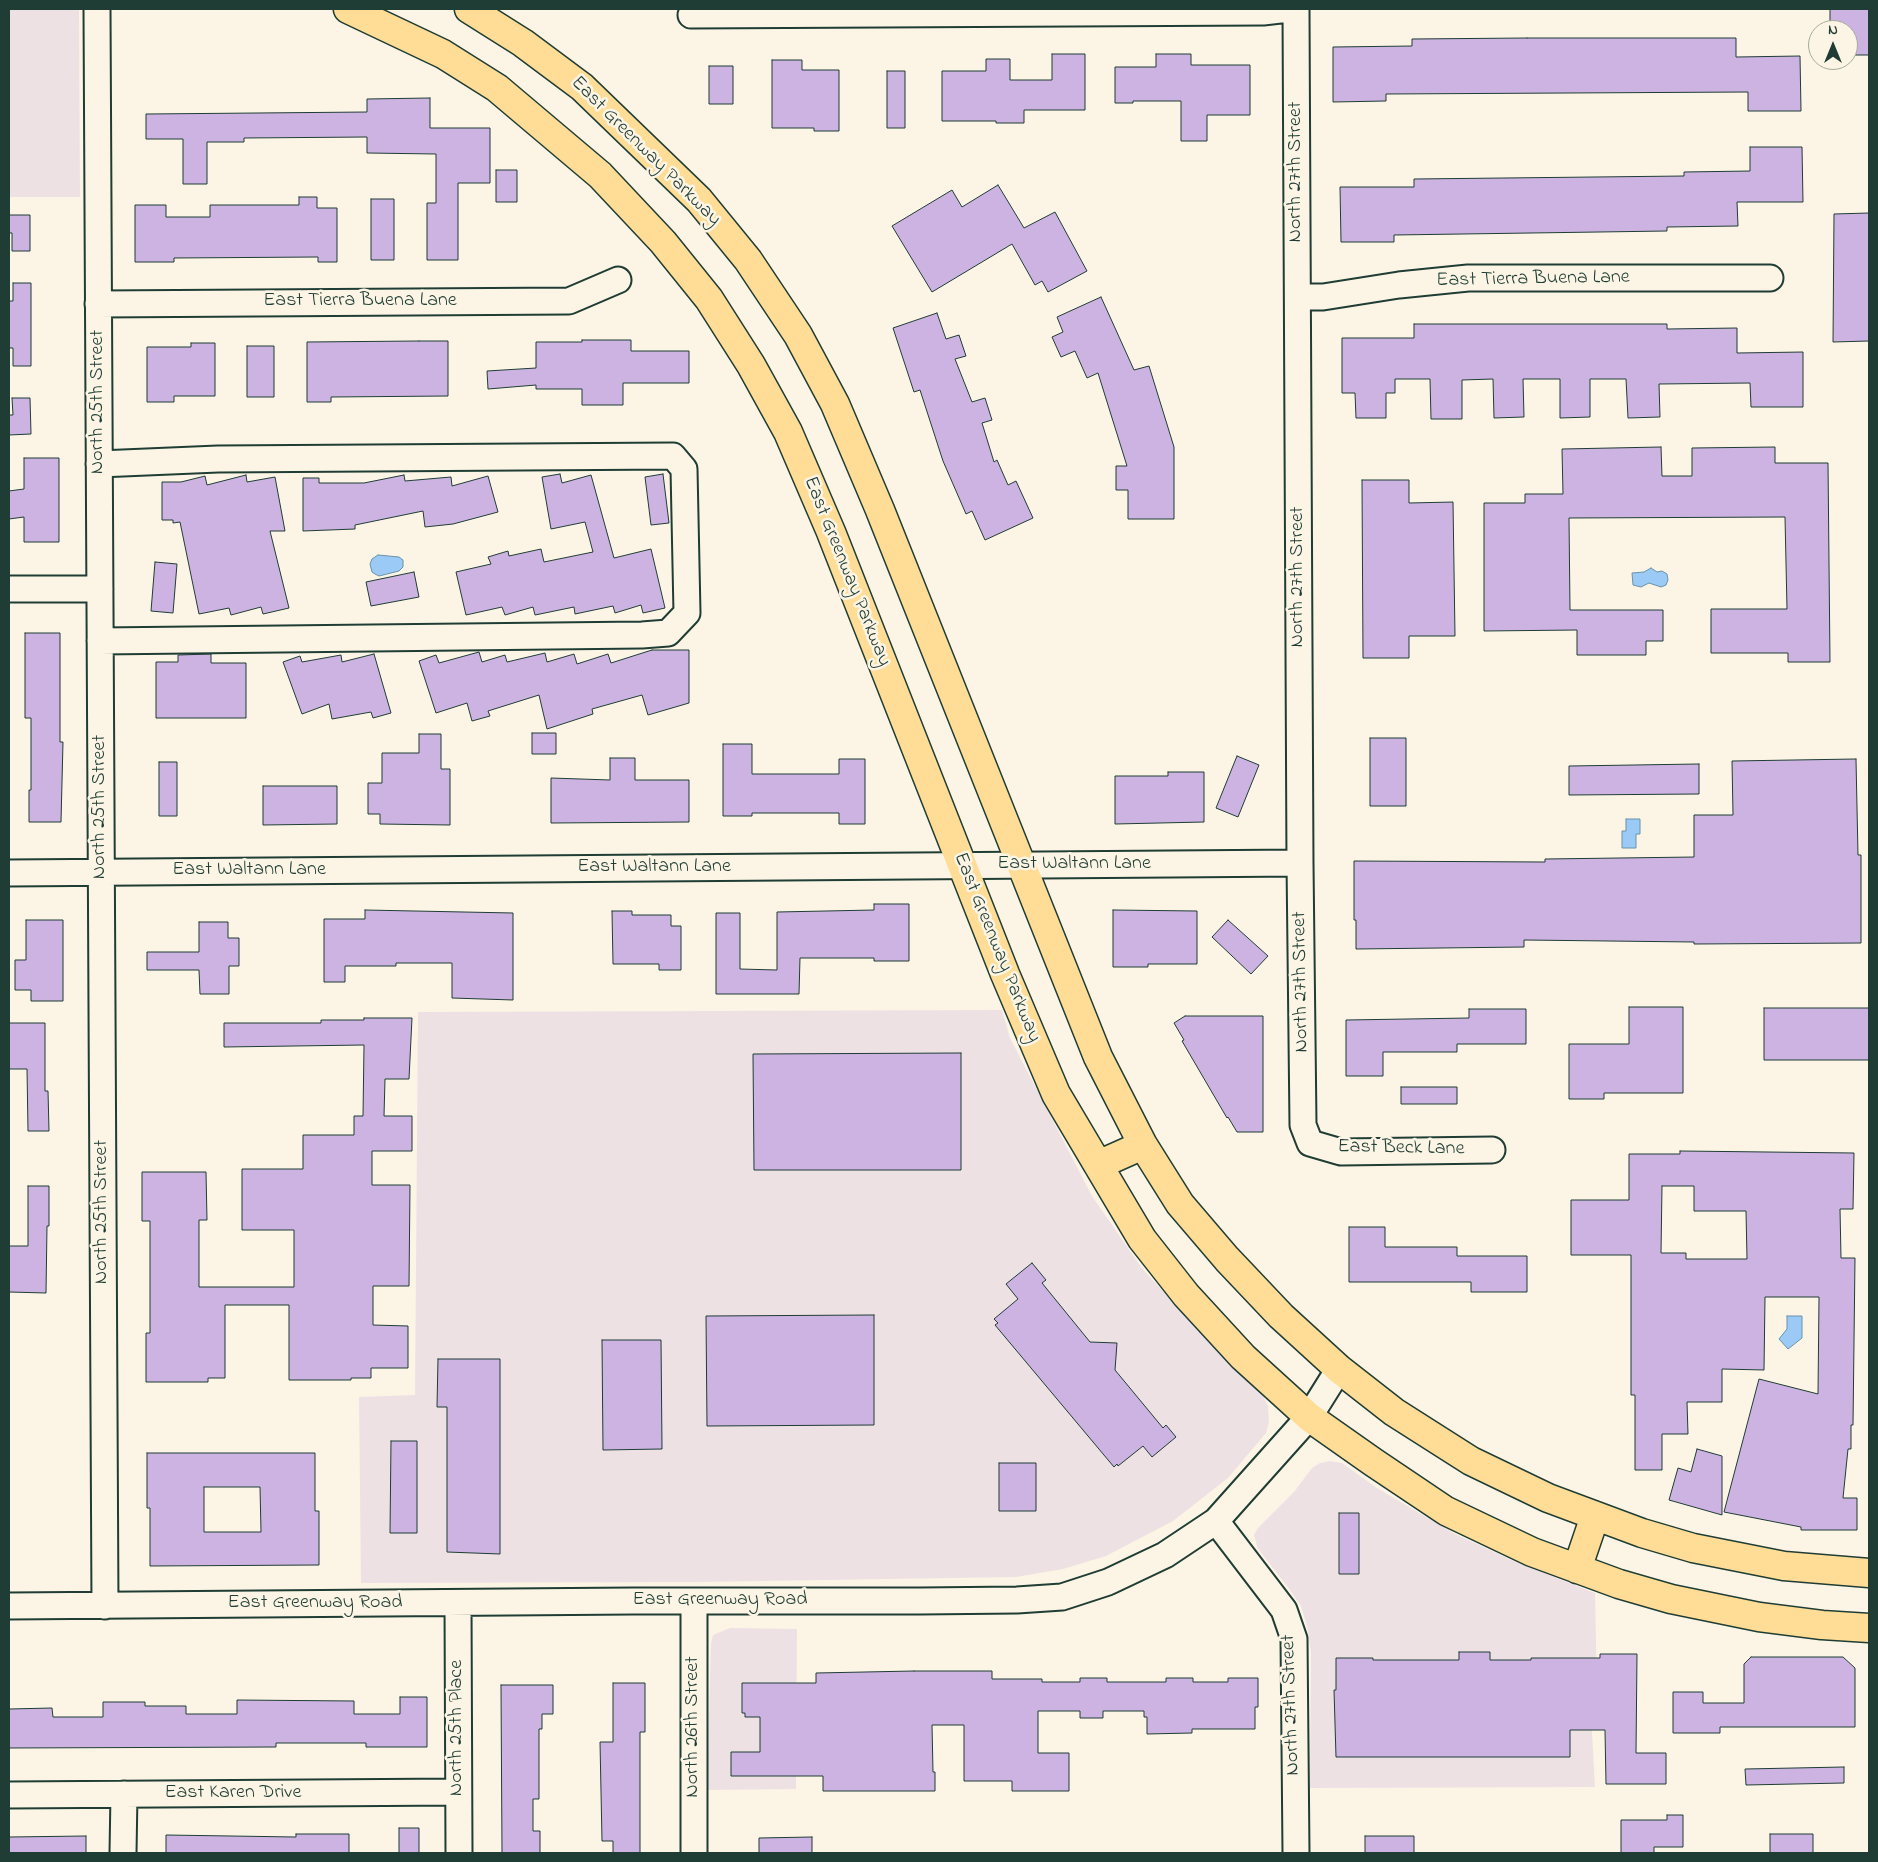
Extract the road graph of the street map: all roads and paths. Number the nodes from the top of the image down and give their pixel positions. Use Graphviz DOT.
graph roads {
  1 [pos="97,9"];
  2 [pos="348,9"];
  3 [pos="469,9"];
  4 [pos="1288,9"];
  5 [pos="1296,9"];
  6 [pos="691,15"];
  7 [pos="1770,278"];
  8 [pos="618,280"];
  9 [pos="1298,297"];
  10 [pos="98,304"];
  11 [pos="99,464"];
  12 [pos="9,589"];
  13 [pos="100,589"];
  14 [pos="100,641"];
  15 [pos="1300,863"];
  16 [pos="963,866"];
  17 [pos="1023,866"];
  18 [pos="9,873"];
  19 [pos="101,873"];
  20 [pos="1310,1143"];
  21 [pos="1143,1145"];
  22 [pos="1492,1150"];
  23 [pos="1098,1165"];
  24 [pos="1339,1370"];
  25 [pos="1309,1417"];
  26 [pos="1595,1516"];
  27 [pos="1216,1521"];
  28 [pos="1863,1567"];
  29 [pos="1577,1569"];
  30 [pos="694,1601"];
  31 [pos="458,1603"];
  32 [pos="9,1606"];
  33 [pos="105,1606"];
  34 [pos="1869,1628"];
  35 [pos="458,1792"];
  36 [pos="124,1794"];
  37 [pos="9,1795"];
  38 [pos="123,1853"];
  39 [pos="458,1853"];
  40 [pos="694,1853"];
  41 [pos="1296,1853"];
  1 -- 10 [label="street, North 25th Street"];
  2 -- 16 [label="main road, East Greenway Parkway"];
  3 -- 17 [label="main road, East Greenway Parkway"];
  4 -- 6 [label="street"];
  5 -- 9 [label="street, North 27th Street"];
  7 -- 9 [label="street, East Tierra Buena Lane"];
  8 -- 10 [label="street, East Tierra Buena Lane"];
  9 -- 15 [label="street, North 27th Street"];
  10 -- 11 [label="street, North 25th Street"];
  11 -- 13 [label="street, North 25th Street"];
  11 -- 14 [label="street"];
  12 -- 13 [label="street"];
  13 -- 14 [label="street, North 25th Street"];
  14 -- 19 [label="street, North 25th Street"];
  15 -- 17 [label="street, East Waltann Lane"];
  15 -- 20 [label="street, North 27th Street"];
  16 -- 17 [label="street, East Waltann Lane"];
  16 -- 19 [label="street, East Waltann Lane"];
  16 -- 23 [label="main road, East Greenway Parkway"];
  17 -- 21 [label="main road, East Greenway Parkway"];
  18 -- 19 [label="street, East Waltann Lane"];
  19 -- 33 [label="street, North 25th Street"];
  20 -- 22 [label="street, East Beck Lane"];
  21 -- 23 [label="main road"];
  21 -- 24 [label="main road, East Greenway Parkway"];
  23 -- 25 [label="main road, East Greenway Parkway"];
  24 -- 25 [label="street, East Greenway Road"];
  24 -- 26 [label="main road, East Greenway Parkway"];
  25 -- 27 [label="street, East Greenway Road"];
  25 -- 29 [label="main road, East Greenway Parkway"];
  26 -- 28 [label="main road, East Greenway Parkway"];
  26 -- 29 [label="main road"];
  27 -- 30 [label="street, East Greenway Road"];
  27 -- 41 [label="street, North 27th Street"];
  29 -- 34 [label="main road, East Greenway Parkway"];
  30 -- 31 [label="street, East Greenway Road"];
  30 -- 40 [label="street, North 26th Street"];
  31 -- 33 [label="street, East Greenway Road"];
  31 -- 35 [label="street, North 25th Place"];
  32 -- 33 [label="street, East Greenway Road"];
  35 -- 36 [label="street, East Karen Drive"];
  35 -- 39 [label="street, North 25th Place"];
  36 -- 37 [label="street, East Karen Drive"];
  36 -- 38 [label="street"];
}
